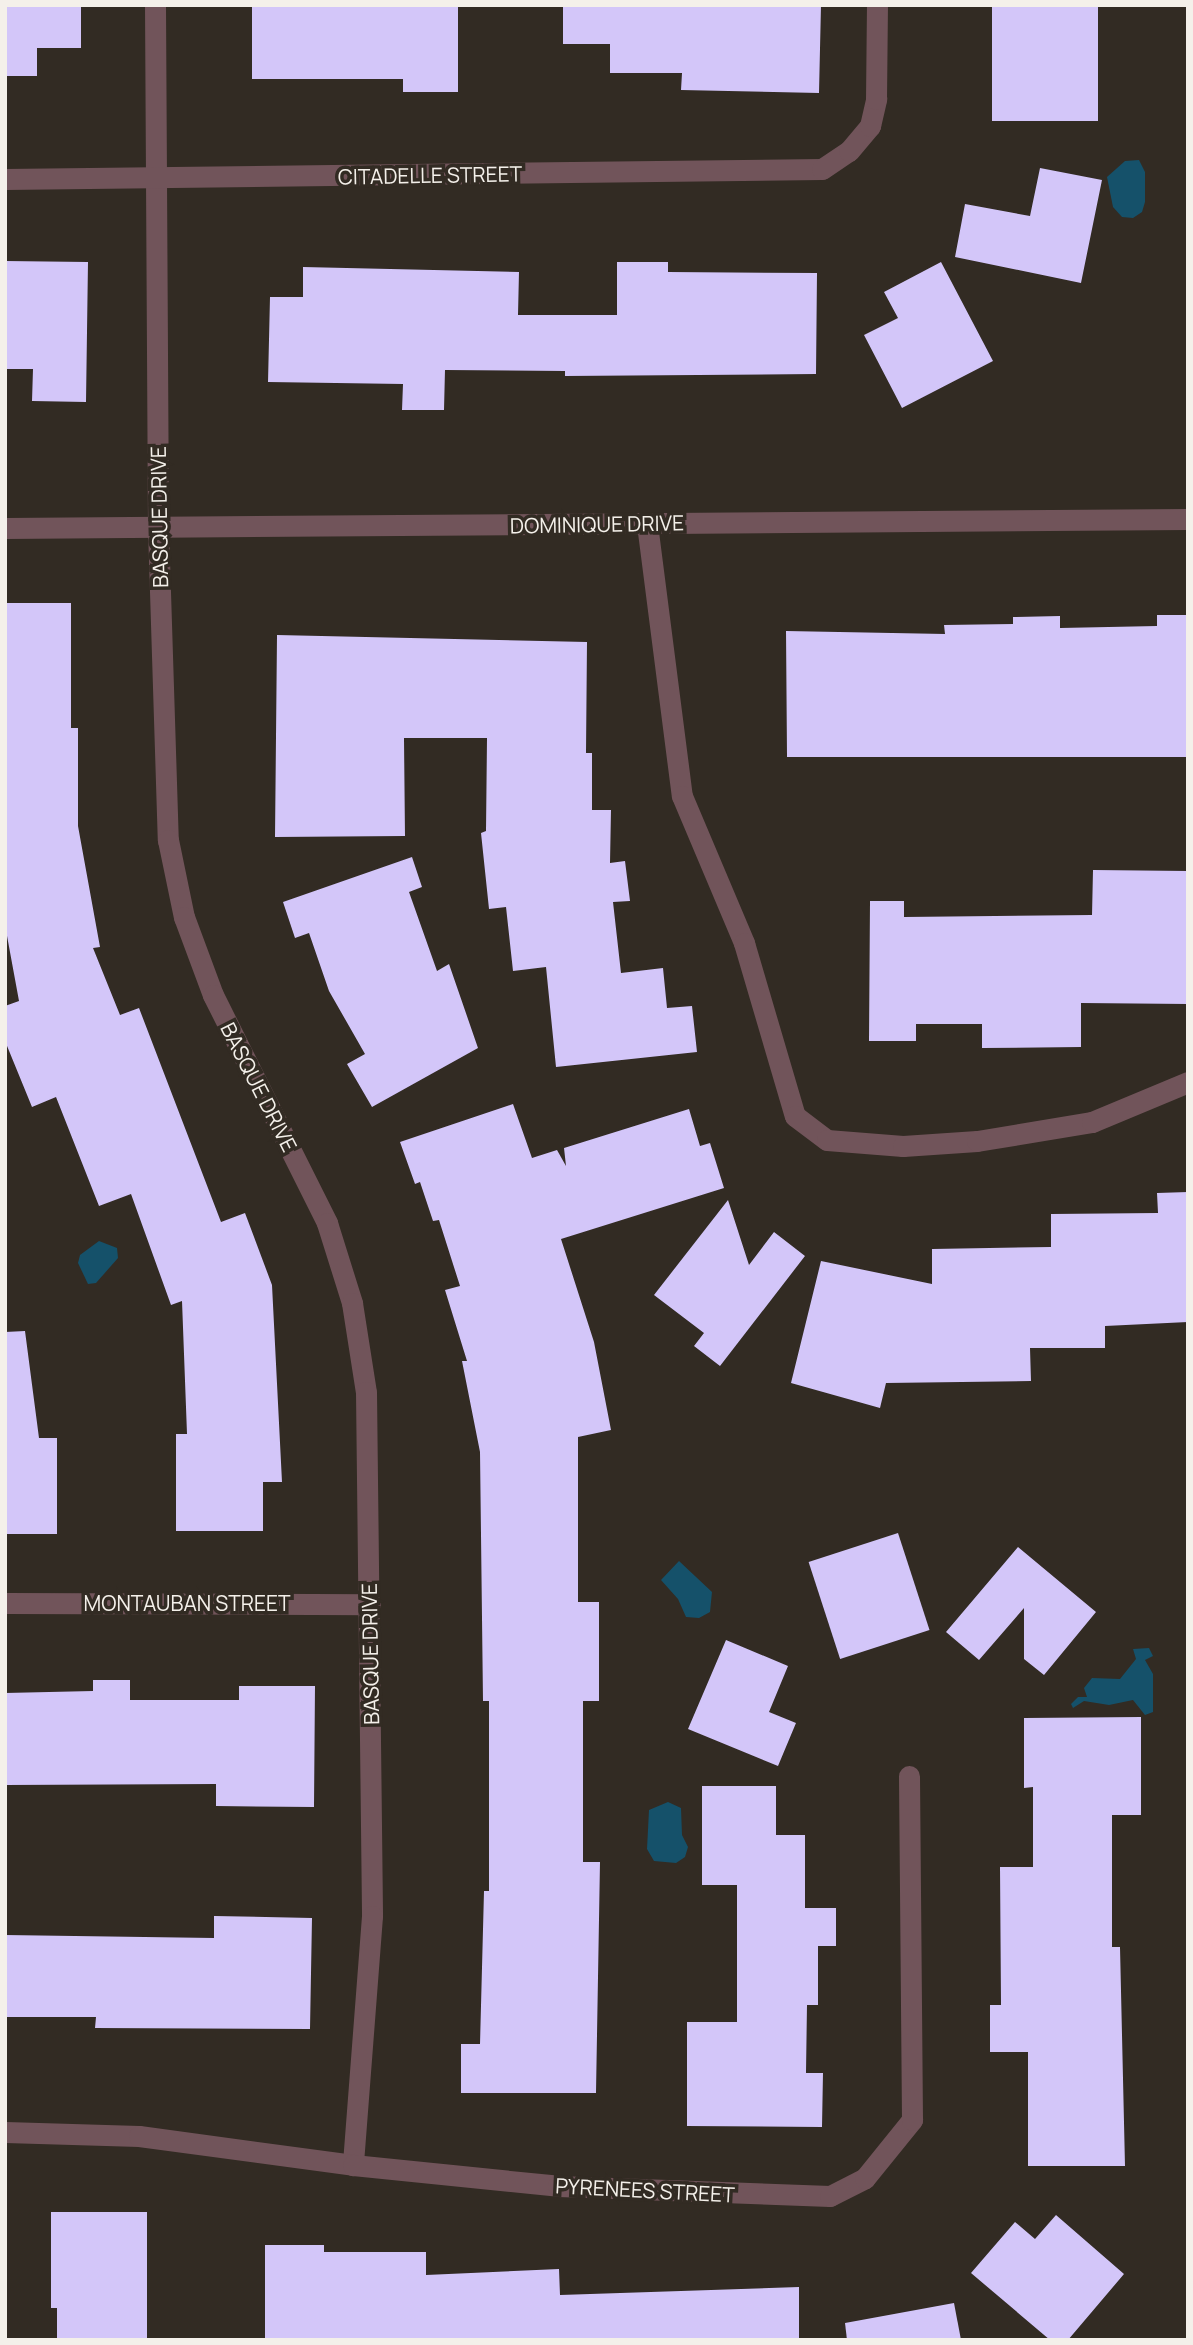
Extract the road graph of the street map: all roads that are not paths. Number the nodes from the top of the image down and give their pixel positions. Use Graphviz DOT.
graph roads {
  1 [pos="155,5"];
  2 [pos="877,5"];
  3 [pos="5,179"];
  4 [pos="156,180"];
  5 [pos="1188,519"];
  6 [pos="647,524"];
  7 [pos="5,528"];
  8 [pos="158,528"];
  9 [pos="1188,1082"];
  10 [pos="5,1603"];
  11 [pos="370,1604"];
  12 [pos="909,1776"];
  13 [pos="5,2133"];
  14 [pos="353,2165"];
  1 -- 4 [label="street, BASQUE DRIVE"];
  2 -- 4 [label="street, CITADELLE STREET"];
  3 -- 4 [label="street, CITADELLE STREET"];
  4 -- 8 [label="street, BASQUE DRIVE"];
  5 -- 6 [label="street, DOMINIQUE DRIVE"];
  6 -- 8 [label="street, DOMINIQUE DRIVE"];
  6 -- 9 [label="street"];
  7 -- 8 [label="street, DOMINIQUE DRIVE"];
  8 -- 11 [label="street, BASQUE DRIVE"];
  10 -- 11 [label="street, MONTAUBAN STREET"];
  11 -- 14 [label="street, BASQUE DRIVE"];
  12 -- 14 [label="street, PYRENEES STREET"];
  13 -- 14 [label="street, PYRENEES STREET"];
}
